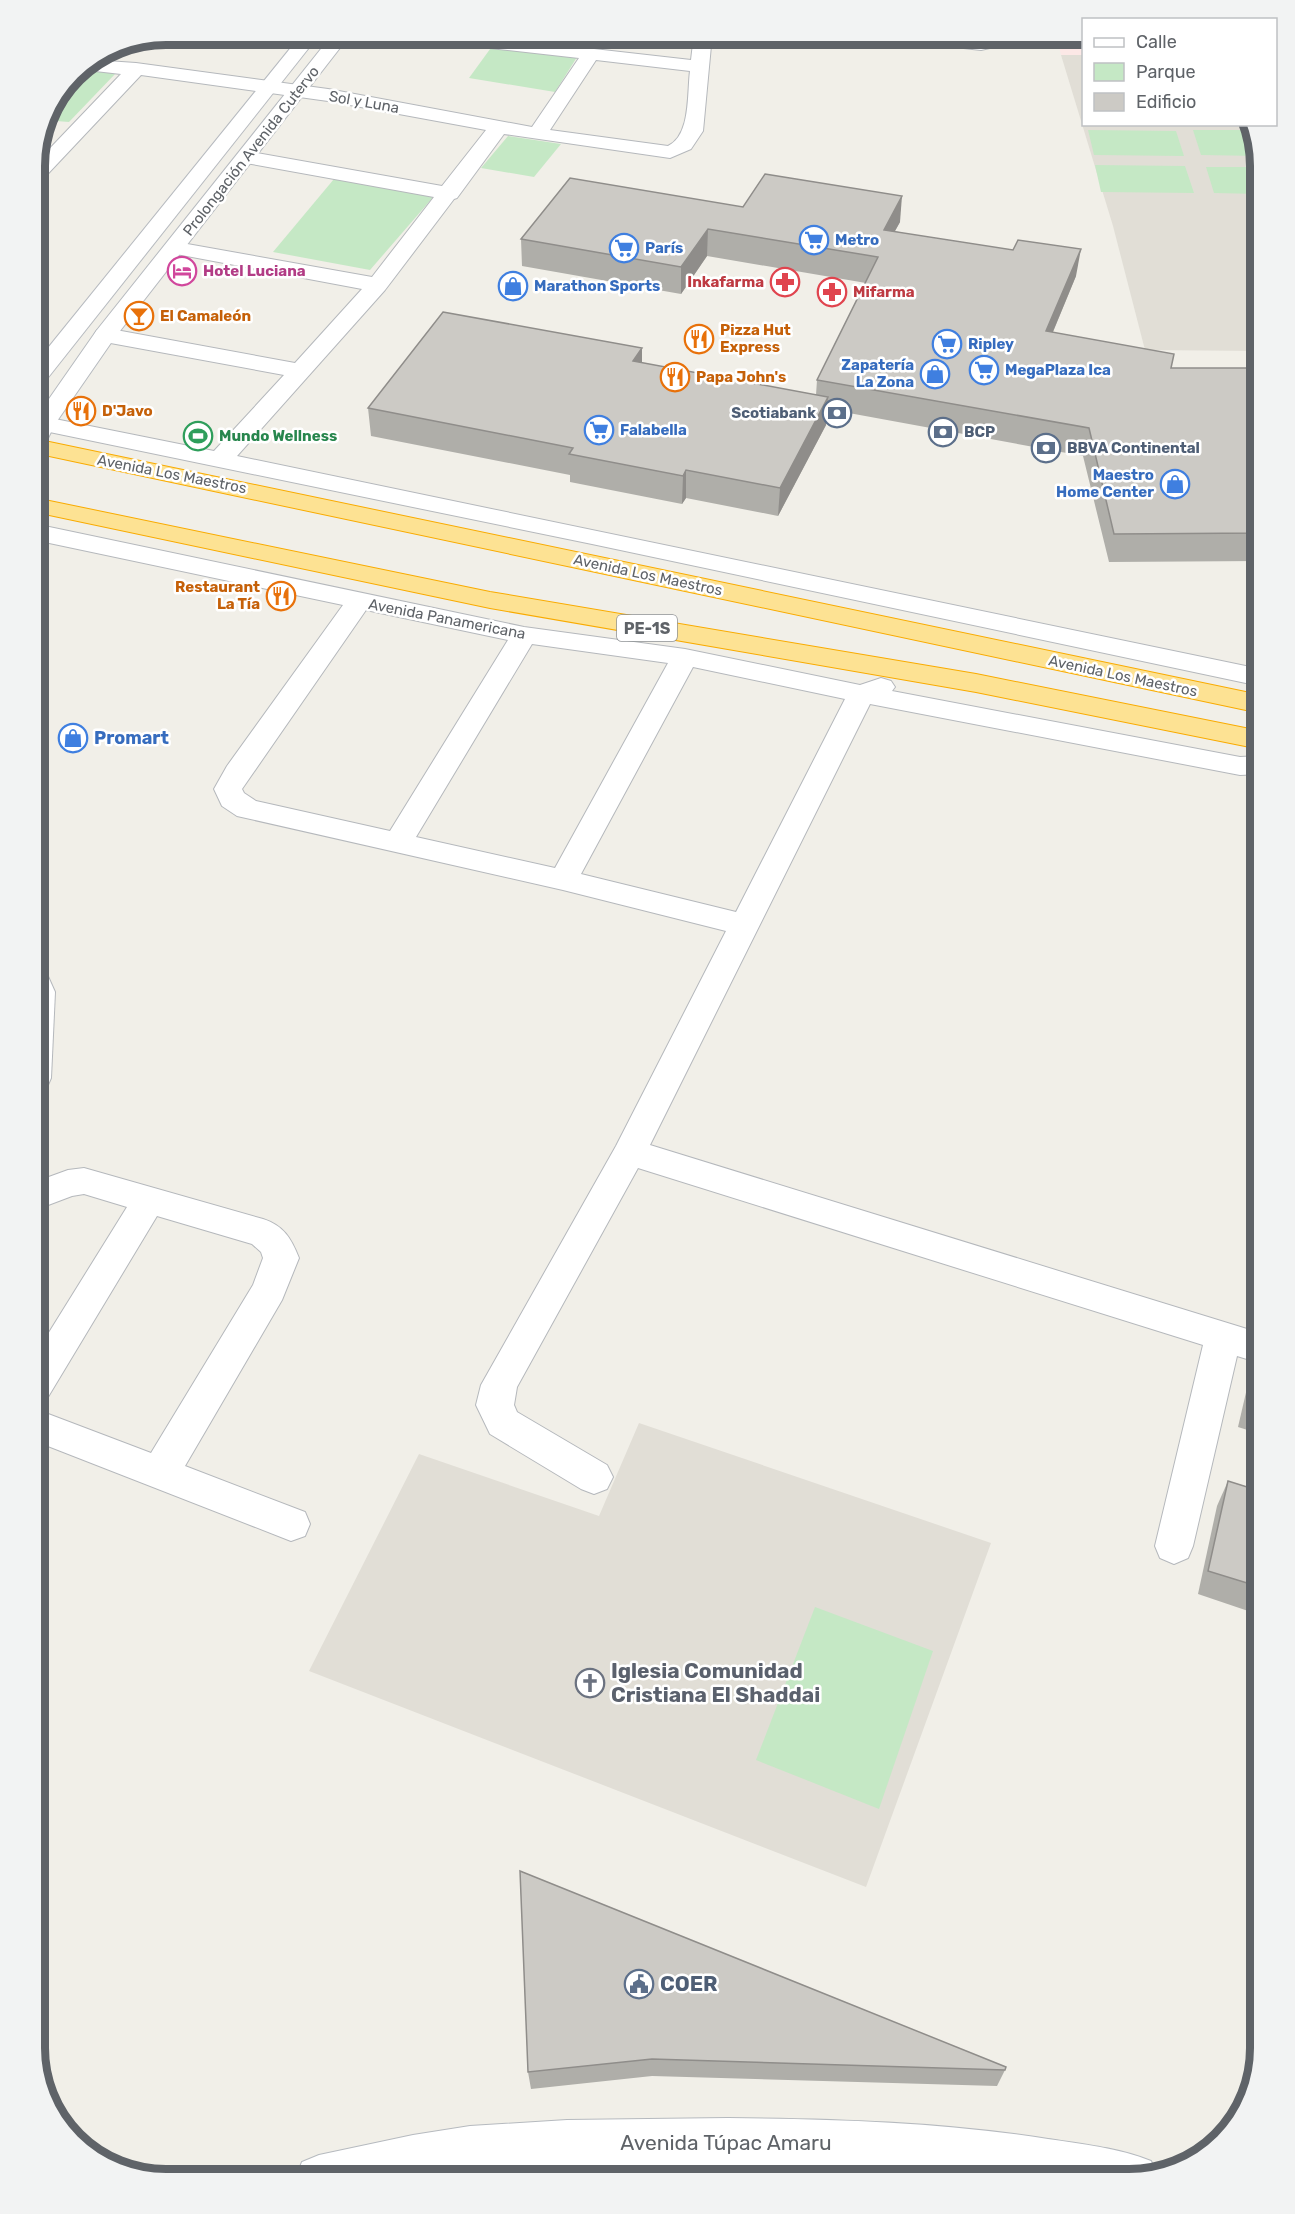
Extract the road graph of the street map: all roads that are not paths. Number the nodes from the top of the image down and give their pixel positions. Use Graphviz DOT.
graph roads {
  1 [pos="301,45"];
  2 [pos="332,45"];
  3 [pos="513,45"];
  4 [pos="702,45"];
  5 [pos="591,54"];
  6 [pos="98,66"];
  7 [pos="701,67"];
  8 [pos="136,69"];
  9 [pos="267,88"];
  10 [pos="297,91"];
  11 [pos="499,128"];
  12 [pos="53,129"];
  13 [pos="76,131"];
  14 [pos="537,134"];
  15 [pos="246,157"];
  16 [pos="45,165"];
  17 [pos="450,194"];
  18 [pos="176,248"];
  19 [pos="377,285"];
  20 [pos="105,335"];
  21 [pos="45,366"];
  22 [pos="301,371"];
  23 [pos="45,421"];
  24 [pos="45,432"];
  25 [pos="45,435"];
  26 [pos="219,461"];
  27 [pos="45,507"];
  28 [pos="45,534"];
  29 [pos="714,564"];
  30 [pos="642,574"];
  31 [pos="359,601"];
  32 [pos="524,634"];
  33 [pos="685,657"];
  34 [pos="920,673"];
  35 [pos="1250,676"];
  36 [pos="861,694"];
  37 [pos="1250,702"];
  38 [pos="1250,738"];
  39 [pos="1250,766"];
  40 [pos="396,844"];
  41 [pos="563,880"];
  42 [pos="745,925"];
  43 [pos="630,1152"];
  44 [pos="45,1193"];
  45 [pos="149,1200"];
  46 [pos="1223,1337"];
  47 [pos="1250,1345"];
  48 [pos="45,1370"];
  49 [pos="45,1429"];
  50 [pos="160,1473"];
  51 [pos="594,1476"];
  52 [pos="291,1524"];
  53 [pos="1174,1546"];
  54 [pos="371,2169"];
  55 [pos="1083,2169"];
  1 -- 9 [label="street, Prolongación Avenida Cutervo"];
  2 -- 10 [label="street, Prolongación Avenida Cutervo"];
  3 -- 5 [label="street"];
  4 -- 7 [label="street"];
  5 -- 7 [label="street"];
  5 -- 14 [label="street"];
  6 -- 8 [label="street, Sol y Luna"];
  7 -- 14 [label="street, Sol y Luna"];
  8 -- 9 [label="street, Sol y Luna"];
  8 -- 13 [label="street"];
  9 -- 10 [label="street, Sol y Luna"];
  9 -- 21 [label="street, Prolongación Avenida Cutervo"];
  10 -- 11 [label="street, Sol y Luna"];
  10 -- 15 [label="street, Prolongación Avenida Cutervo"];
  11 -- 14 [label="street, Sol y Luna"];
  11 -- 17 [label="street"];
  12 -- 13 [label="street"];
  13 -- 16 [label="street"];
  15 -- 17 [label="street"];
  15 -- 18 [label="street, Prolongación Avenida Cutervo"];
  17 -- 19 [label="street"];
  18 -- 19 [label="street"];
  18 -- 20 [label="street, Prolongación Avenida Cutervo"];
  19 -- 22 [label="street"];
  20 -- 22 [label="street"];
  20 -- 23 [label="street, Prolongación Avenida Cutervo"];
  22 -- 26 [label="street"];
  24 -- 26 [label="street"];
  25 -- 30 [label="highway, Avenida Los Maestros"];
  26 -- 29 [label="street"];
  27 -- 34 [label="highway, Avenida Los Maestros / PE-1S"];
  28 -- 31 [label="street, Avenida Panamericana"];
  29 -- 30 [label="highway"];
  29 -- 35 [label="street"];
  30 -- 37 [label="highway, Avenida Los Maestros"];
  31 -- 32 [label="street, Avenida Panamericana"];
  31 -- 40 [label="street"];
  32 -- 33 [label="street, Avenida Panamericana"];
  32 -- 40 [label="street"];
  33 -- 36 [label="street, Avenida Panamericana"];
  33 -- 41 [label="street"];
  34 -- 36 [label="street"];
  34 -- 38 [label="highway, Avenida Los Maestros / PE-1S"];
  36 -- 39 [label="street, Avenida Panamericana"];
  36 -- 42 [label="street"];
  40 -- 41 [label="street"];
  41 -- 42 [label="street"];
  42 -- 43 [label="street"];
  43 -- 46 [label="street"];
  43 -- 51 [label="street"];
  44 -- 45 [label="street"];
  45 -- 48 [label="street"];
  45 -- 50 [label="street"];
  46 -- 47 [label="street"];
  46 -- 53 [label="street"];
  49 -- 50 [label="street"];
  50 -- 52 [label="street"];
  54 -- 55 [label="street, Avenida Túpac Amaru"];
}
